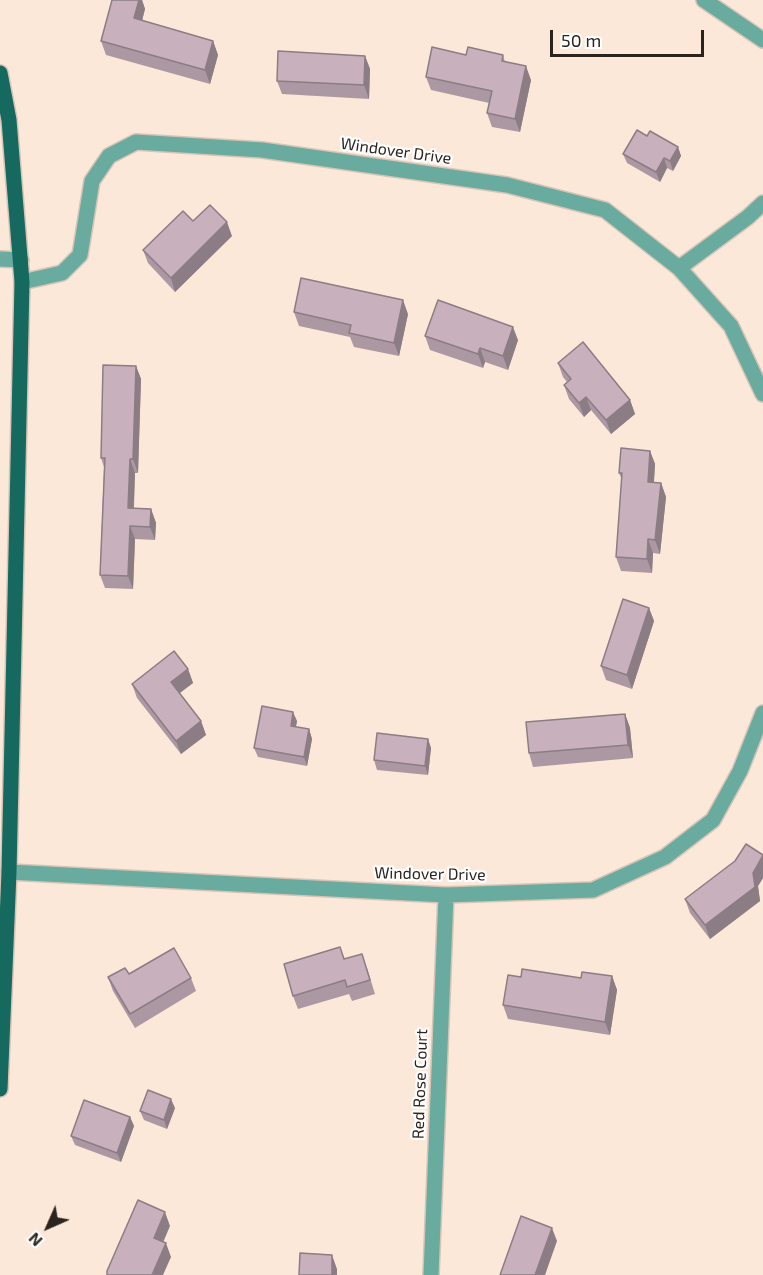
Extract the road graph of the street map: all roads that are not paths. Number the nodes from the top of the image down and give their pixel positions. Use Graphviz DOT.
graph roads {
  1 [pos="704,0"];
  2 [pos="763,40"];
  3 [pos="0,73"];
  4 [pos="763,203"];
  5 [pos="0,259"];
  6 [pos="21,260"];
  7 [pos="679,268"];
  8 [pos="22,282"];
  9 [pos="763,394"];
  10 [pos="763,713"];
  11 [pos="9,873"];
  12 [pos="446,895"];
  13 [pos="0,1089"];
  14 [pos="431,1275"];
  1 -- 2 [label="street"];
  3 -- 6 [label="main road"];
  4 -- 7 [label="street"];
  5 -- 6 [label="street"];
  6 -- 8 [label="main road"];
  7 -- 8 [label="street, Windover Drive"];
  7 -- 9 [label="street, Windover Drive"];
  8 -- 11 [label="main road"];
  10 -- 12 [label="street, Windover Drive"];
  11 -- 12 [label="street, Windover Drive"];
  11 -- 13 [label="main road"];
  12 -- 14 [label="street, Red Rose Court"];
}
